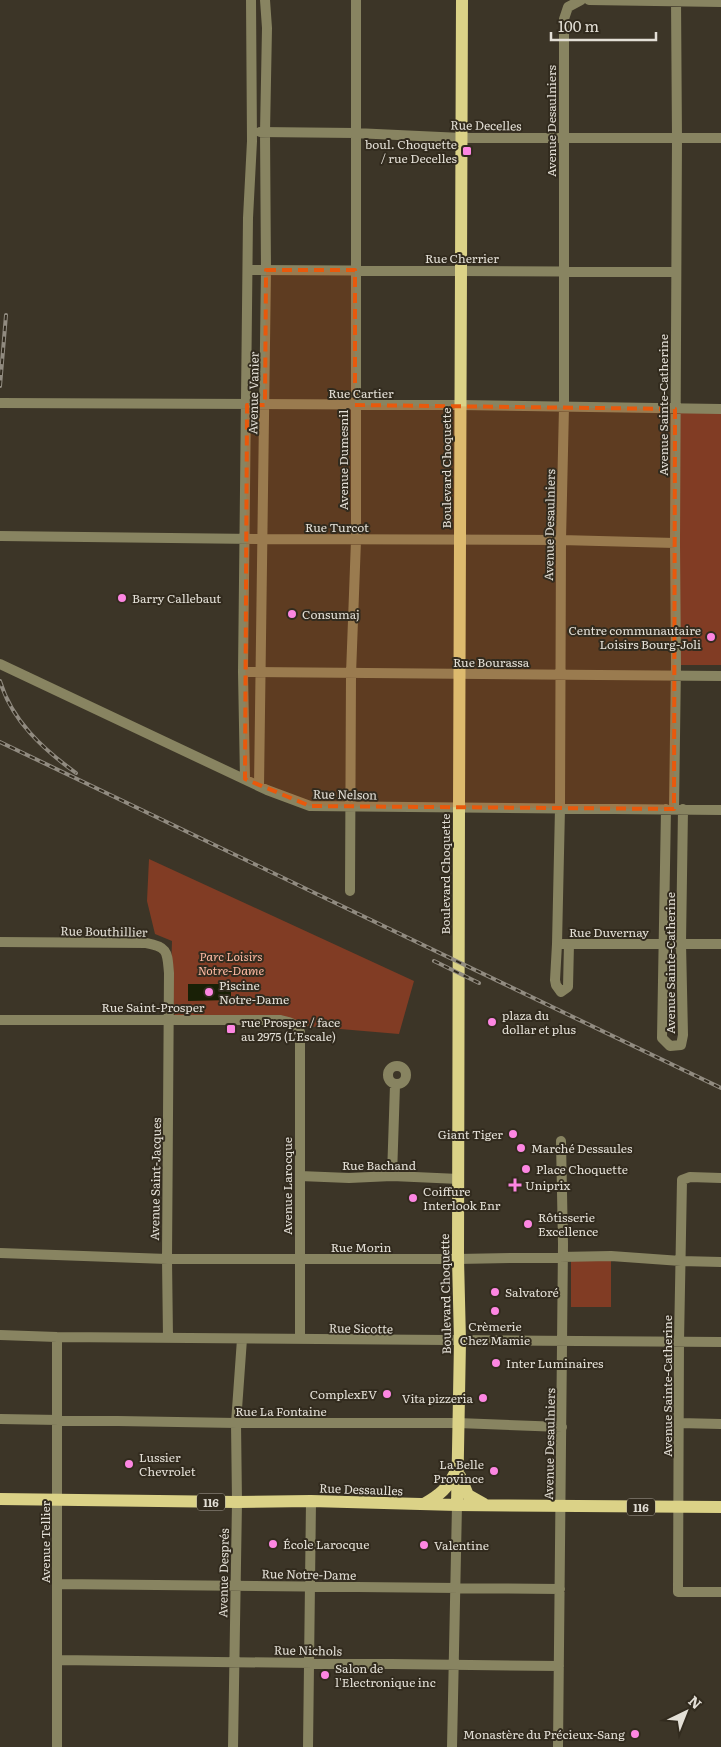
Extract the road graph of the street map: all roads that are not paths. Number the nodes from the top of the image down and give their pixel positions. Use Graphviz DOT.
graph roads {
  1 [pos="251,0"];
  2 [pos="265,0"];
  3 [pos="356,0"];
  4 [pos="462,0"];
  5 [pos="580,0"];
  6 [pos="589,0"];
  7 [pos="676,1"];
  8 [pos="721,2"];
  9 [pos="252,73"];
  10 [pos="266,75"];
  11 [pos="252,132"];
  12 [pos="265,132"];
  13 [pos="355,133"];
  14 [pos="462,138"];
  15 [pos="564,138"];
  16 [pos="677,138"];
  17 [pos="721,138"];
  18 [pos="248,218"];
  19 [pos="266,218"];
  20 [pos="248,270"];
  21 [pos="266,270"];
  22 [pos="355,270"];
  23 [pos="461,270"];
  24 [pos="563,271"];
  25 [pos="676,272"];
  26 [pos="0,403"];
  27 [pos="246,405"];
  28 [pos="265,405"];
  29 [pos="355,405"];
  30 [pos="460,405"];
  31 [pos="564,407"];
  32 [pos="675,409"];
  33 [pos="721,409"];
  34 [pos="0,536"];
  35 [pos="246,539"];
  36 [pos="263,539"];
  37 [pos="356,540"];
  38 [pos="460,540"];
  39 [pos="561,540"];
  40 [pos="675,543"];
  41 [pos="0,664"];
  42 [pos="243,672"];
  43 [pos="261,672"];
  44 [pos="351,674"];
  45 [pos="459,674"];
  46 [pos="560,675"];
  47 [pos="676,675"];
  48 [pos="721,676"];
  49 [pos="244,710"];
  50 [pos="261,711"];
  51 [pos="245,779"];
  52 [pos="258,786"];
  53 [pos="350,807"];
  54 [pos="459,808"];
  55 [pos="560,808"];
  56 [pos="674,809"];
  57 [pos="721,810"];
  58 [pos="350,891"];
  59 [pos="0,942"];
  60 [pos="681,943"];
  61 [pos="558,944"];
  62 [pos="569,944"];
  63 [pos="721,944"];
  64 [pos="663,945"];
  65 [pos="0,1020"];
  66 [pos="169,1020"];
  67 [pos="300,1032"];
  68 [pos="395,1085"];
  69 [pos="561,1141"];
  70 [pos="300,1176"];
  71 [pos="392,1176"];
  72 [pos="721,1178"];
  73 [pos="459,1179"];
  74 [pos="0,1253"];
  75 [pos="563,1256"];
  76 [pos="167,1259"];
  77 [pos="299,1259"];
  78 [pos="458,1259"];
  79 [pos="681,1261"];
  80 [pos="721,1262"];
  81 [pos="0,1335"];
  82 [pos="57,1337"];
  83 [pos="168,1338"];
  84 [pos="242,1339"];
  85 [pos="300,1339"];
  86 [pos="460,1342"];
  87 [pos="562,1342"];
  88 [pos="679,1342"];
  89 [pos="721,1342"];
  90 [pos="0,1419"];
  91 [pos="58,1420"];
  92 [pos="236,1423"];
  93 [pos="458,1423"];
  94 [pos="680,1424"];
  95 [pos="721,1424"];
  96 [pos="562,1427"];
  97 [pos="457,1469"];
  98 [pos="0,1499"];
  99 [pos="58,1499"];
  100 [pos="310,1501"];
  101 [pos="237,1502"];
  102 [pos="422,1504"];
  103 [pos="456,1505"];
  104 [pos="489,1505"];
  105 [pos="561,1506"];
  106 [pos="678,1507"];
  107 [pos="721,1508"];
  108 [pos="58,1584"];
  109 [pos="235,1586"];
  110 [pos="310,1586"];
  111 [pos="455,1588"];
  112 [pos="560,1589"];
  113 [pos="721,1592"];
  114 [pos="57,1660"];
  115 [pos="234,1662"];
  116 [pos="309,1663"];
  117 [pos="454,1665"];
  118 [pos="559,1666"];
  119 [pos="57,1747"];
  120 [pos="233,1747"];
  121 [pos="308,1747"];
  122 [pos="452,1747"];
  123 [pos="558,1747"];
  1 -- 9 [label="street, Avenue Vanier"];
  2 -- 10 [label="street, Avenue Vanier"];
  3 -- 13 [label="street, Avenue Dumesnil"];
  4 -- 14 [label="main road, Boulevard Choquette"];
  5 -- 15 [label="street, Avenue Desaulniers"];
  6 -- 7 [label="street"];
  7 -- 8 [label="street"];
  7 -- 16 [label="street, Avenue Sainte-Catherine"];
  9 -- 10 [label="street"];
  9 -- 11 [label="street, Avenue Vanier"];
  10 -- 12 [label="street, Avenue Vanier"];
  11 -- 12 [label="street, Rue Decelles"];
  11 -- 18 [label="street, Avenue Vanier"];
  12 -- 13 [label="street, Rue Decelles"];
  12 -- 19 [label="street, Avenue Vanier"];
  13 -- 14 [label="street, Rue Decelles"];
  13 -- 22 [label="street, Avenue Dumesnil"];
  14 -- 15 [label="street, Rue Decelles"];
  14 -- 23 [label="main road, Boulevard Choquette"];
  15 -- 16 [label="street, Rue Decelles"];
  15 -- 24 [label="street, Avenue Desaulniers"];
  16 -- 17 [label="street, Rue Decelles"];
  16 -- 25 [label="street, Avenue Sainte-Catherine"];
  18 -- 19 [label="street"];
  18 -- 20 [label="street, Avenue Vanier"];
  19 -- 21 [label="street, Avenue Vanier"];
  20 -- 21 [label="street, Rue Cherrier"];
  20 -- 27 [label="street, Avenue Vanier"];
  21 -- 22 [label="street, Rue Cherrier"];
  21 -- 28 [label="street, Avenue Vanier"];
  22 -- 23 [label="street, Rue Cherrier"];
  22 -- 29 [label="street, Avenue Dumesnil"];
  23 -- 24 [label="street, Rue Cherrier"];
  23 -- 30 [label="main road, Boulevard Choquette"];
  24 -- 25 [label="street, Rue Cherrier"];
  24 -- 31 [label="street, Avenue Desaulniers"];
  25 -- 32 [label="street, Avenue Sainte-Catherine"];
  26 -- 27 [label="street, Rue Cartier"];
  27 -- 28 [label="street, Rue Cartier"];
  27 -- 35 [label="street, Avenue Vanier"];
  28 -- 29 [label="street, Rue Cartier"];
  28 -- 36 [label="street, Avenue Vanier"];
  29 -- 30 [label="street, Rue Cartier"];
  29 -- 37 [label="street, Avenue Dumesnil"];
  30 -- 31 [label="street, Rue Cartier"];
  30 -- 38 [label="main road, Boulevard Choquette"];
  31 -- 32 [label="street, Rue Cartier"];
  31 -- 39 [label="street, Avenue Desaulniers"];
  32 -- 33 [label="street, Rue Cartier"];
  32 -- 40 [label="street, Avenue Sainte-Catherine"];
  34 -- 35 [label="street, Rue Turcot"];
  35 -- 36 [label="street, Rue Turcot"];
  35 -- 42 [label="street, Avenue Vanier"];
  36 -- 37 [label="street, Rue Turcot"];
  36 -- 43 [label="street, Avenue Vanier"];
  37 -- 38 [label="street, Rue Turcot"];
  37 -- 44 [label="street, Avenue Dumesnil"];
  38 -- 39 [label="street, Rue Turcot"];
  38 -- 45 [label="main road, Boulevard Choquette"];
  39 -- 40 [label="street, Rue Turcot"];
  39 -- 46 [label="street, Avenue Desaulniers"];
  40 -- 47 [label="street, Avenue Sainte-Catherine"];
  41 -- 51 [label="street, Rue Nelson"];
  42 -- 43 [label="street, Rue Bourassa"];
  42 -- 49 [label="street, Avenue Vanier"];
  43 -- 44 [label="street, Rue Bourassa"];
  43 -- 50 [label="street, Avenue Vanier"];
  44 -- 45 [label="street, Rue Bourassa"];
  44 -- 53 [label="street, Avenue Dumesnil"];
  45 -- 46 [label="street, Rue Bourassa"];
  45 -- 54 [label="main road, Boulevard Choquette"];
  46 -- 47 [label="street, Rue Bourassa"];
  46 -- 55 [label="street, Avenue Desaulniers"];
  47 -- 48 [label="street, Rue Bourassa"];
  47 -- 56 [label="street, Avenue Sainte-Catherine"];
  49 -- 50 [label="street"];
  49 -- 51 [label="street, Avenue Vanier"];
  50 -- 52 [label="street, Avenue Vanier"];
  51 -- 52 [label="street, Rue Nelson"];
  52 -- 53 [label="street, Rue Nelson"];
  53 -- 54 [label="street, Rue Nelson"];
  53 -- 58 [label="street, Avenue Dumesnil"];
  54 -- 55 [label="street, Rue Nelson"];
  54 -- 73 [label="main road, Boulevard Choquette"];
  55 -- 56 [label="street, Rue Nelson"];
  55 -- 61 [label="street, Avenue Desaulniers"];
  56 -- 57 [label="street, Rue Nelson"];
  56 -- 60 [label="street, Avenue Sainte-Catherine"];
  56 -- 64 [label="street, Avenue Sainte-Catherine"];
  59 -- 66 [label="street, Rue Bouthillier"];
  60 -- 63 [label="street, Rue Duvernay"];
  60 -- 64 [label="street, Rue Duvernay"];
  60 -- 64 [label="street, Avenue Sainte-Catherine"];
  61 -- 62 [label="street, Rue Duvernay"];
  61 -- 62 [label="street, Avenue Desaulniers"];
  62 -- 64 [label="street, Rue Duvernay"];
  65 -- 66 [label="street, Rue Saint-Prosper"];
  66 -- 67 [label="street, Rue Saint-Prosper"];
  66 -- 76 [label="street, Avenue Saint-Jacques"];
  67 -- 70 [label="street, Avenue Larocque"];
  68 -- 71 [label="street"];
  69 -- 75 [label="street, Avenue Desaulniers"];
  70 -- 71 [label="street, Rue Bachand"];
  70 -- 77 [label="street, Avenue Larocque"];
  71 -- 73 [label="street, Rue Bachand"];
  72 -- 79 [label="street, Avenue Sainte-Catherine"];
  73 -- 78 [label="main road, Boulevard Choquette"];
  74 -- 76 [label="street, Rue Morin"];
  75 -- 78 [label="street, Rue Morin"];
  75 -- 79 [label="street, Rue Morin"];
  75 -- 87 [label="street, Avenue Desaulniers"];
  76 -- 77 [label="street, Rue Morin"];
  76 -- 83 [label="street, Avenue Saint-Jacques"];
  77 -- 78 [label="street, Rue Morin"];
  77 -- 85 [label="street, Avenue Larocque"];
  78 -- 86 [label="main road, Boulevard Choquette"];
  79 -- 80 [label="street, Rue Morin"];
  79 -- 88 [label="street, Avenue Sainte-Catherine"];
  81 -- 82 [label="street, Rue Sicotte"];
  82 -- 83 [label="street, Rue Sicotte"];
  82 -- 91 [label="street, Avenue Tellier"];
  83 -- 84 [label="street, Rue Sicotte"];
  84 -- 85 [label="street, Rue Sicotte"];
  84 -- 92 [label="street, Avenue Després"];
  85 -- 86 [label="street, Rue Sicotte"];
  86 -- 87 [label="street, Rue Sicotte"];
  86 -- 93 [label="main road, Boulevard Choquette"];
  87 -- 88 [label="street, Rue Sicotte"];
  87 -- 96 [label="street, Avenue Desaulniers"];
  88 -- 89 [label="street, Rue Sicotte"];
  88 -- 94 [label="street, Avenue Sainte-Catherine"];
  90 -- 91 [label="street, Rue La Fontaine"];
  91 -- 92 [label="street, Rue La Fontaine"];
  91 -- 99 [label="street, Avenue Tellier"];
  92 -- 93 [label="street, Rue La Fontaine"];
  92 -- 101 [label="street, Avenue Després"];
  93 -- 96 [label="street, Rue La Fontaine"];
  93 -- 97 [label="main road, Boulevard Choquette"];
  94 -- 95 [label="street"];
  94 -- 106 [label="street, Avenue Sainte-Catherine"];
  96 -- 105 [label="street, Avenue Desaulniers"];
  97 -- 102 [label="main road"];
  97 -- 103 [label="main road, Boulevard Choquette"];
  97 -- 104 [label="main road"];
  98 -- 99 [label="main road, Rue Dessaulles / 116"];
  99 -- 101 [label="main road, Rue Dessaulles / 116"];
  99 -- 108 [label="street, Avenue Tellier"];
  100 -- 101 [label="main road, Rue Dessaulles / 116"];
  100 -- 102 [label="main road, Rue Dessaulles / 116"];
  100 -- 110 [label="street"];
  101 -- 109 [label="street, Avenue Després"];
  102 -- 103 [label="main road, Rue Dessaulles / 116"];
  103 -- 104 [label="main road, Rue Dessaulles / 116"];
  103 -- 111 [label="street, Boulevard Choquette"];
  104 -- 105 [label="main road, Rue Dessaulles / 116"];
  105 -- 106 [label="main road, Rue Dessaulles / 116"];
  105 -- 112 [label="street, Avenue Desaulniers"];
  106 -- 107 [label="main road, Rue Dessaulles / 116"];
  106 -- 113 [label="street, Avenue Sainte-Catherine"];
  108 -- 109 [label="street, Rue Notre-Dame"];
  108 -- 114 [label="street, Avenue Tellier"];
  109 -- 110 [label="street, Rue Notre-Dame"];
  109 -- 115 [label="street, Avenue Després"];
  110 -- 111 [label="street, Rue Notre-Dame"];
  110 -- 116 [label="street"];
  111 -- 112 [label="street, Rue Notre-Dame"];
  111 -- 117 [label="street, Boulevard Choquette"];
  112 -- 118 [label="street, Avenue Desaulniers"];
  114 -- 115 [label="street, Rue Nichols"];
  114 -- 119 [label="street, Avenue Tellier"];
  115 -- 116 [label="street, Rue Nichols"];
  115 -- 120 [label="street, Avenue Després"];
  116 -- 117 [label="street, Rue Nichols"];
  116 -- 121 [label="street"];
  117 -- 118 [label="street, Rue Nichols"];
  117 -- 122 [label="street, Boulevard Choquette"];
  118 -- 123 [label="street, Avenue Desaulniers"];
}
